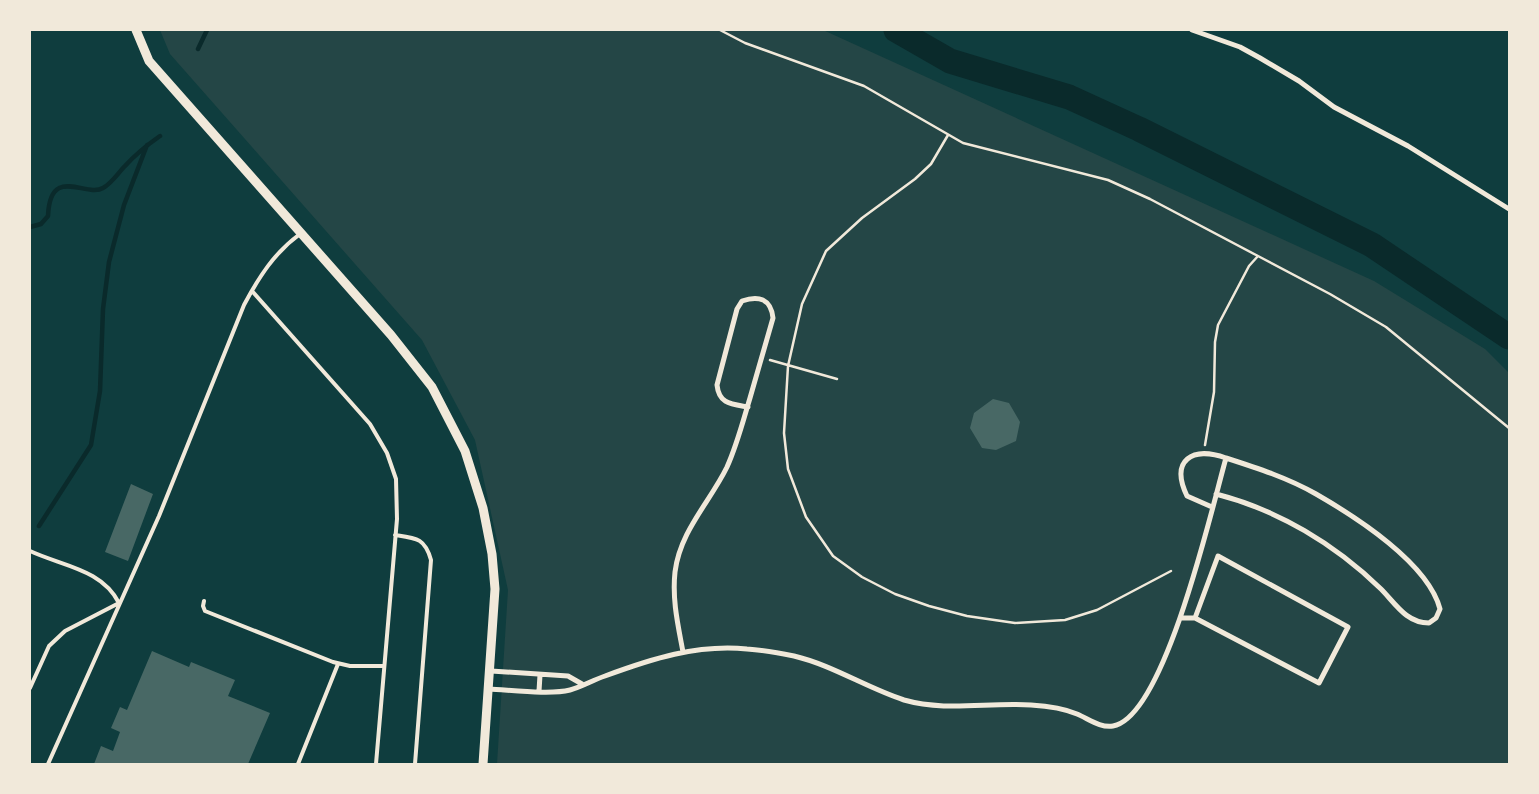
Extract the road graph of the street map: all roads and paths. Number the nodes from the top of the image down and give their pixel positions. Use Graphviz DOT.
graph roads {
  1 [pos="136,30"];
  2 [pos="720,30"];
  3 [pos="1192,30"];
  4 [pos="948,135"];
  5 [pos="1509,209"];
  6 [pos="301,232"];
  7 [pos="1258,256"];
  8 [pos="252,291"];
  9 [pos="762,357"];
  10 [pos="788,366"];
  11 [pos="837,379"];
  12 [pos="748,407"];
  13 [pos="1509,428"];
  14 [pos="1205,446"];
  15 [pos="1226,458"];
  16 [pos="1216,494"];
  17 [pos="1212,507"];
  18 [pos="395,535"];
  19 [pos="30,551"];
  20 [pos="1171,571"];
  21 [pos="204,601"];
  22 [pos="119,603"];
  23 [pos="1181,618"];
  24 [pos="1195,618"];
  25 [pos="683,652"];
  26 [pos="338,664"];
  27 [pos="383,666"];
  28 [pos="491,671"];
  29 [pos="540,675"];
  30 [pos="582,684"];
  31 [pos="30,688"];
  32 [pos="489,689"];
  33 [pos="539,691"];
  34 [pos="48,764"];
  35 [pos="298,764"];
  36 [pos="376,764"];
  37 [pos="415,764"];
  38 [pos="482,764"];
  1 -- 6 [label="street"];
  2 -- 4 [label="path"];
  3 -- 5 [label="street"];
  4 -- 7 [label="path"];
  4 -- 10 [label="path"];
  6 -- 8 [label="lane"];
  6 -- 28 [label="street"];
  7 -- 13 [label="path"];
  7 -- 14 [label="path"];
  8 -- 18 [label="lane"];
  8 -- 22 [label="lane"];
  9 -- 10 [label="path"];
  9 -- 12 [label="street"];
  9 -- 12 [label="street"];
  10 -- 11 [label="path"];
  10 -- 20 [label="path"];
  12 -- 25 [label="street"];
  15 -- 16 [label="street"];
  15 -- 16 [label="street"];
  15 -- 17 [label="street"];
  16 -- 17 [label="street"];
  17 -- 23 [label="street"];
  18 -- 27 [label="lane"];
  18 -- 37 [label="lane"];
  19 -- 22 [label="lane"];
  21 -- 26 [label="lane"];
  22 -- 31 [label="lane"];
  22 -- 34 [label="lane"];
  23 -- 24 [label="street"];
  23 -- 25 [label="street"];
  24 -- 24 [label="street"];
  25 -- 30 [label="street"];
  26 -- 27 [label="lane"];
  26 -- 35 [label="lane"];
  27 -- 36 [label="lane"];
  28 -- 29 [label="street"];
  28 -- 32 [label="street"];
  29 -- 30 [label="street"];
  29 -- 33 [label="street"];
  30 -- 33 [label="street"];
  32 -- 33 [label="street"];
  32 -- 38 [label="street"];
}
